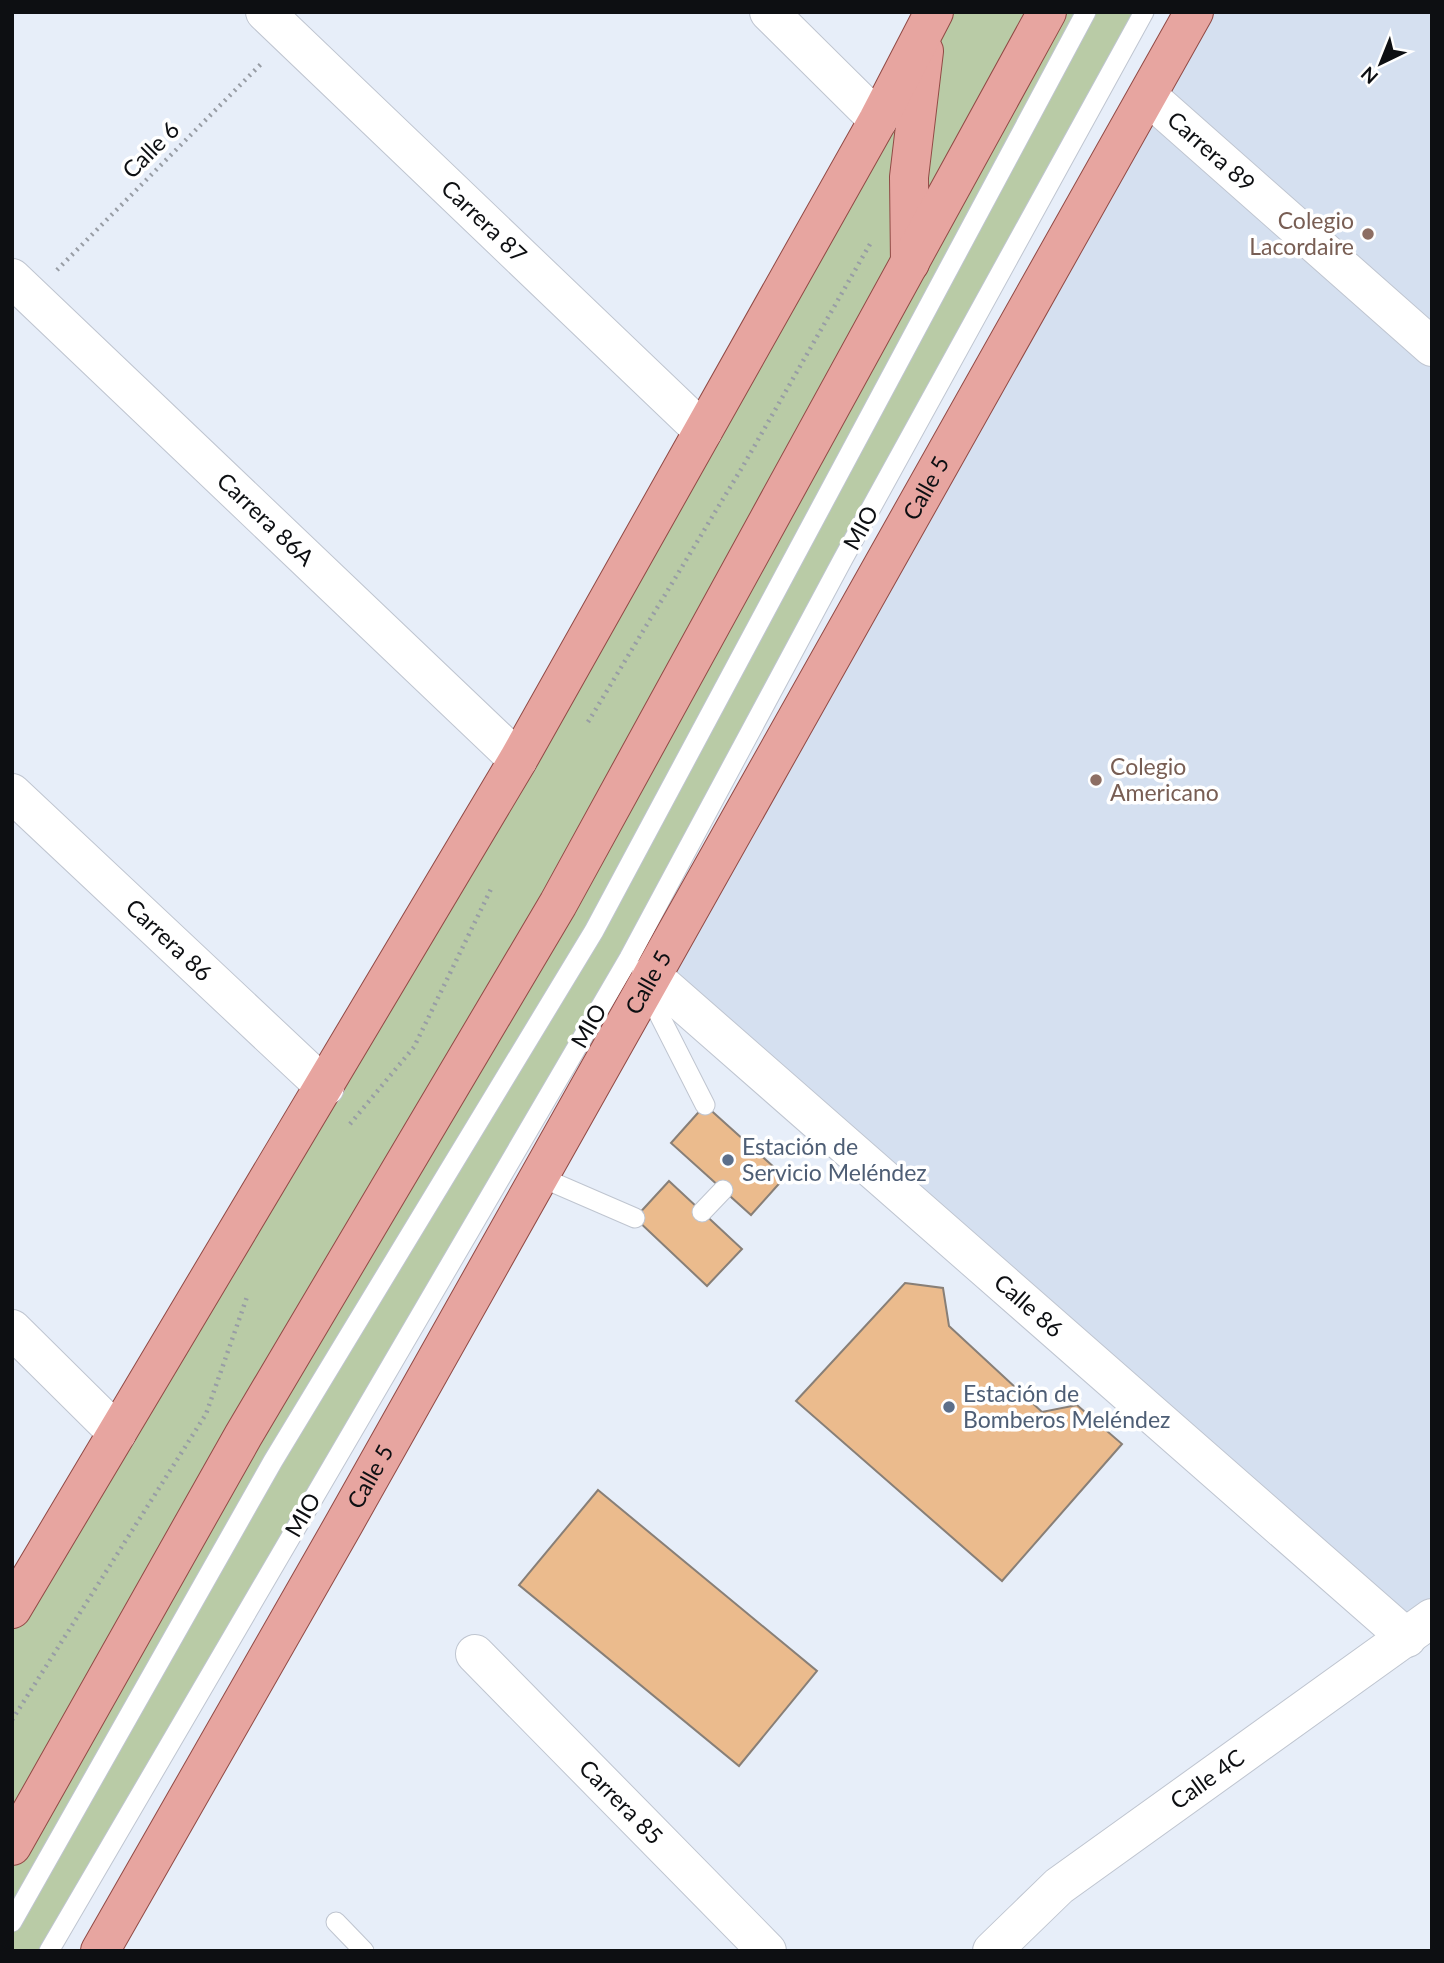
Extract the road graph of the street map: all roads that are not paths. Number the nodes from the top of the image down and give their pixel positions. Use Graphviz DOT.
graph roads {
  1 [pos="769,12"];
  2 [pos="1047,12"];
  3 [pos="1086,12"];
  4 [pos="1144,12"];
  5 [pos="1194,12"];
  6 [pos="930,19"];
  7 [pos="277,24"];
  8 [pos="1148,96"];
  9 [pos="878,120"];
  10 [pos="910,265"];
  11 [pos="22,287"];
  12 [pos="1432,347"];
  13 [pos="703,431"];
  14 [pos="518,760"];
  15 [pos="12,793"];
  16 [pos="648,981"];
  17 [pos="325,1087"];
  18 [pos="705,1105"];
  19 [pos="538,1176"];
  20 [pos="723,1190"];
  21 [pos="702,1212"];
  22 [pos="635,1218"];
  23 [pos="12,1329"];
  24 [pos="117,1433"];
  25 [pos="12,1609"];
  26 [pos="1419,1628"];
  27 [pos="475,1654"];
  28 [pos="12,1846"];
  29 [pos="336,1922"];
  30 [pos="12,1923"];
  31 [pos="49,1951"];
  32 [pos="100,1951"];
  33 [pos="364,1951"];
  34 [pos="767,1951"];
  35 [pos="992,1951"];
  1 -- 9 [label="street"];
  2 -- 10 [label="main road"];
  3 -- 30 [label="lane, MIO"];
  4 -- 31 [label="lane, MIO"];
  5 -- 8 [label="main road, Calle 5"];
  6 -- 9 [label="main road"];
  6 -- 10 [label="main road"];
  7 -- 13 [label="street, Carrera 87"];
  8 -- 12 [label="street, Carrera 89"];
  8 -- 16 [label="main road, Calle 5"];
  9 -- 13 [label="main road"];
  10 -- 28 [label="main road"];
  11 -- 14 [label="street, Carrera 86A"];
  13 -- 14 [label="main road"];
  14 -- 17 [label="main road"];
  15 -- 17 [label="street, Carrera 86"];
  16 -- 18 [label="lane"];
  16 -- 19 [label="main road, Calle 5"];
  16 -- 26 [label="street, Calle 86"];
  17 -- 24 [label="main road"];
  19 -- 22 [label="lane"];
  19 -- 32 [label="main road, Calle 5"];
  20 -- 21 [label="lane"];
  23 -- 24 [label="street"];
  24 -- 25 [label="main road"];
  26 -- 35 [label="street, Calle 4C"];
  27 -- 34 [label="street, Carrera 85"];
  29 -- 33 [label="lane"];
}
